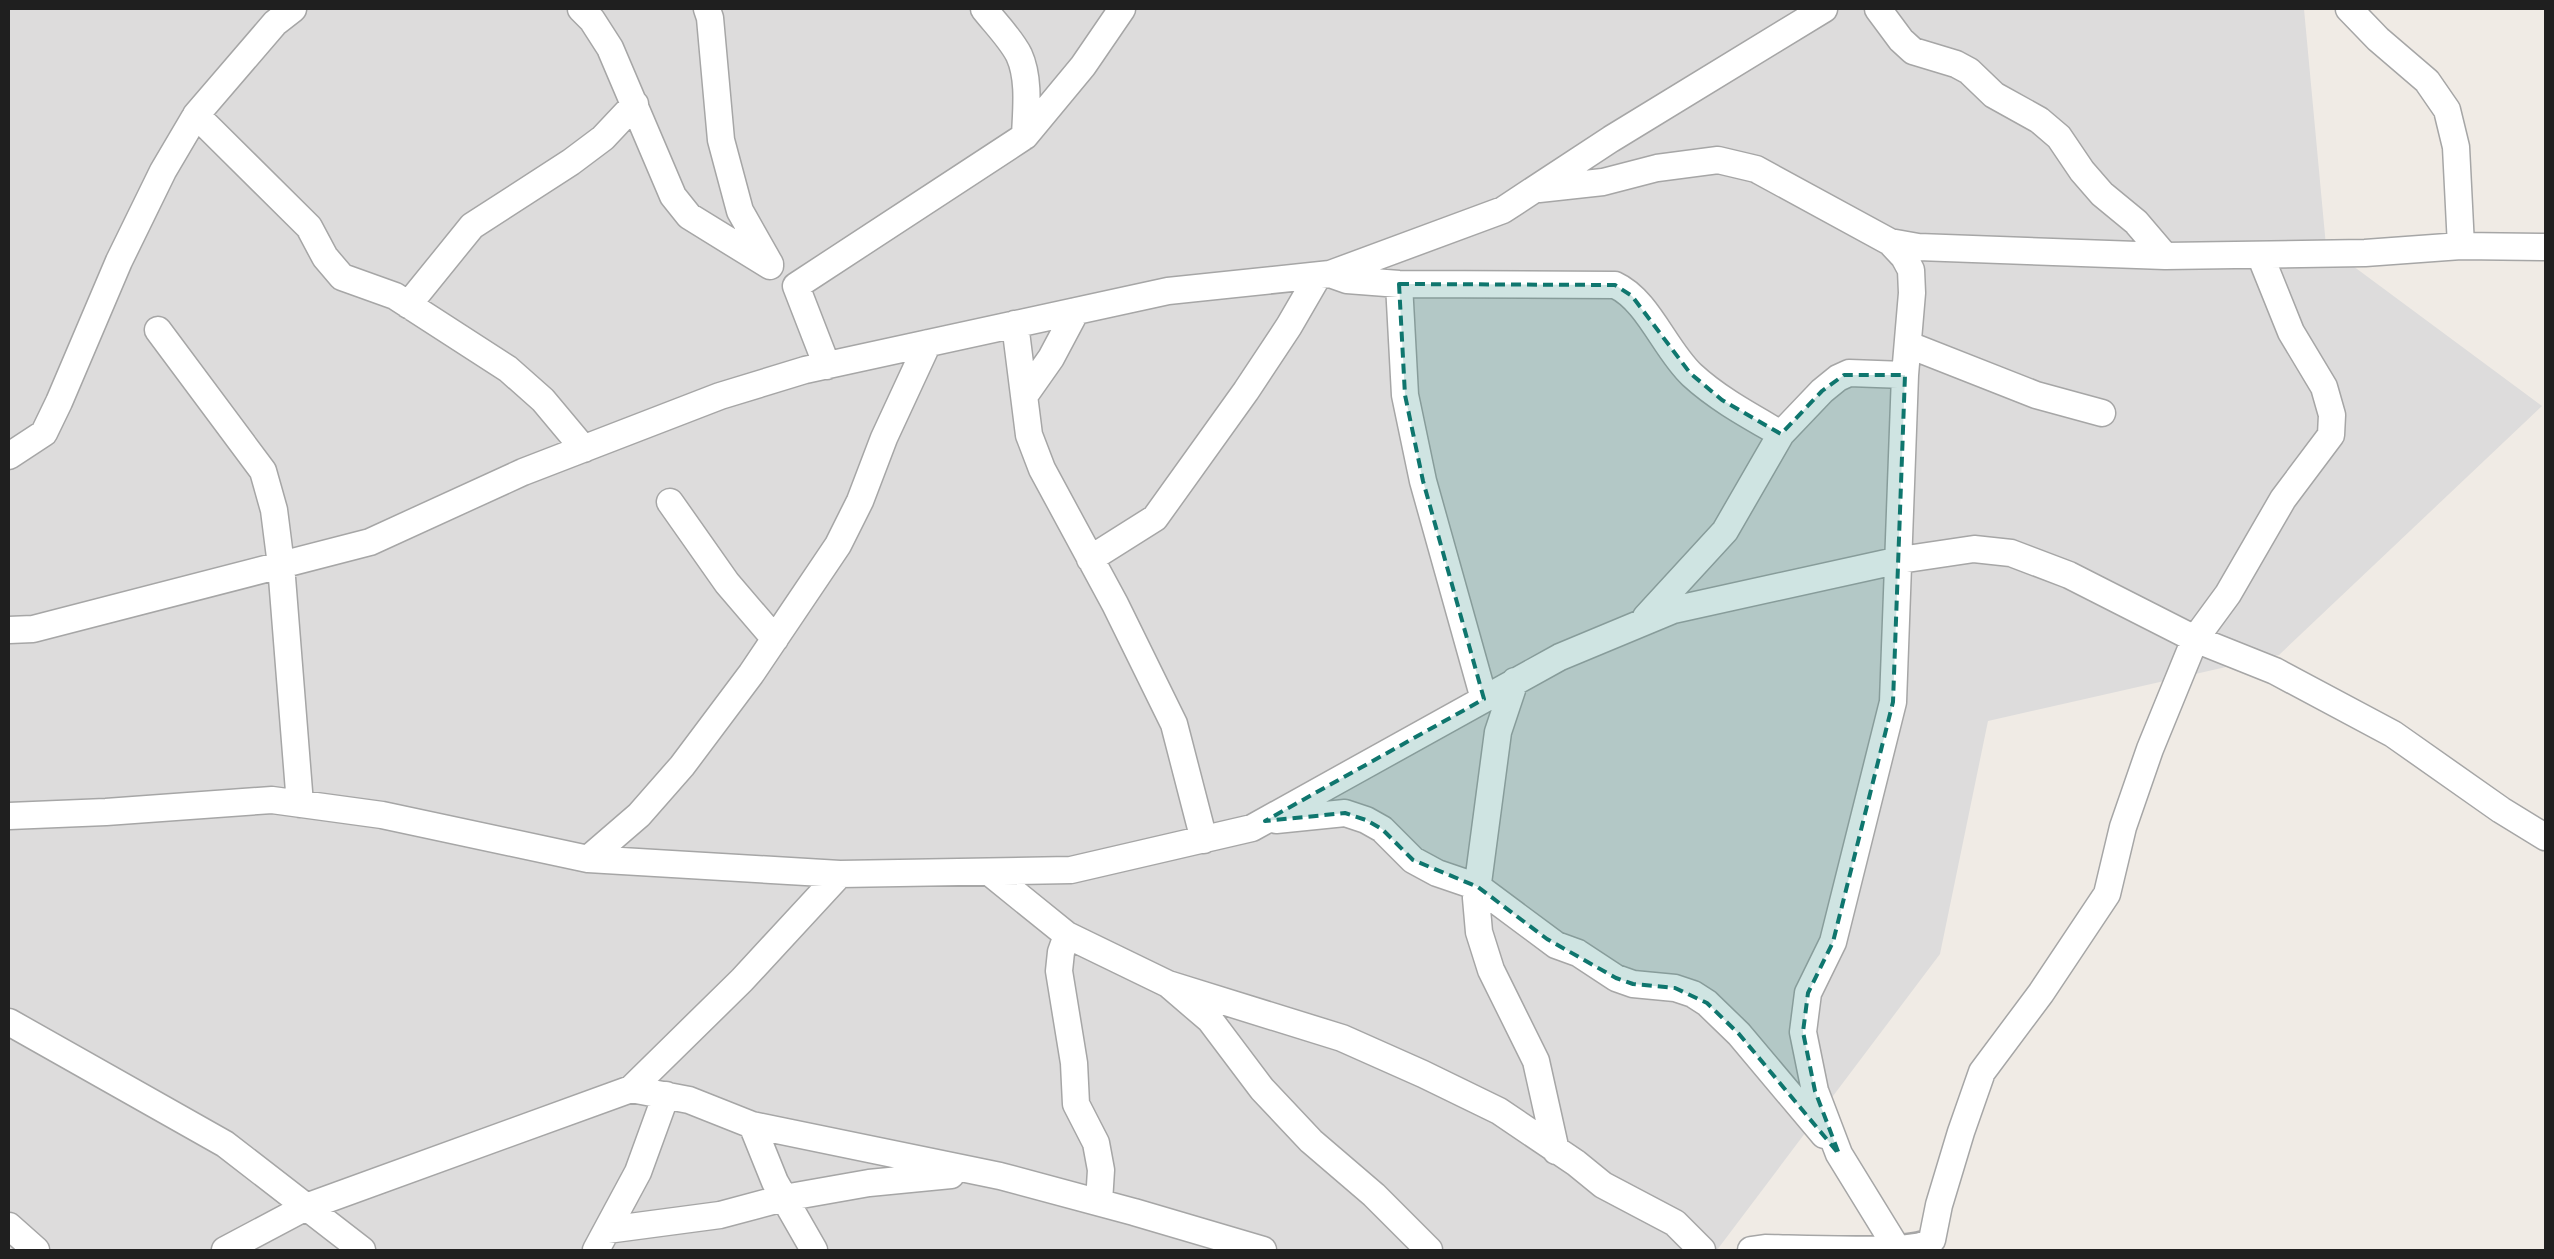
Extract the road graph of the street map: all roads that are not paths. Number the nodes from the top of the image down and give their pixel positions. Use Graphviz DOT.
graph roads {
  1 [pos="293,9"];
  2 [pos="581,9"];
  3 [pos="707,9"];
  4 [pos="984,9"];
  5 [pos="1122,9"];
  6 [pos="1878,9"];
  7 [pos="2349,9"];
  8 [pos="1818,11"];
  9 [pos="635,104"];
  10 [pos="196,115"];
  11 [pos="1024,136"];
  12 [pos="1534,190"];
  13 [pos="1890,242"];
  14 [pos="2461,246"];
  15 [pos="2545,246"];
  16 [pos="2260,255"];
  17 [pos="2165,256"];
  18 [pos="770,266"];
  19 [pos="1324,275"];
  20 [pos="1399,284"];
  21 [pos="796,286"];
  22 [pos="408,305"];
  23 [pos="1076,311"];
  24 [pos="1015,324"];
  25 [pos="158,330"];
  26 [pos="928,343"];
  27 [pos="1909,345"];
  28 [pos="827,366"];
  29 [pos="1905,375"];
  30 [pos="1025,395"];
  31 [pos="2102,413"];
  32 [pos="1781,434"];
  33 [pos="584,449"];
  34 [pos="9,456"];
  35 [pos="670,502"];
  36 [pos="1090,559"];
  37 [pos="1900,560"];
  38 [pos="281,565"];
  39 [pos="1640,624"];
  40 [pos="9,630"];
  41 [pos="775,639"];
  42 [pos="2195,639"];
  43 [pos="1515,681"];
  44 [pos="1484,699"];
  45 [pos="300,804"];
  46 [pos="9,816"];
  47 [pos="1265,821"];
  48 [pos="2545,837"];
  49 [pos="1204,840"];
  50 [pos="588,859"];
  51 [pos="990,872"];
  52 [pos="840,874"];
  53 [pos="1478,887"];
  54 [pos="1067,935"];
  55 [pos="1168,984"];
  56 [pos="9,1022"];
  57 [pos="631,1088"];
  58 [pos="666,1095"];
  59 [pos="752,1125"];
  60 [pos="1556,1151"];
  61 [pos="1839,1154"];
  62 [pos="982,1172"];
  63 [pos="784,1198"];
  64 [pos="1099,1202"];
  65 [pos="306,1207"];
  66 [pos="9,1226"];
  67 [pos="602,1240"];
  68 [pos="36,1250"];
  69 [pos="225,1250"];
  70 [pos="362,1250"];
  71 [pos="814,1250"];
  72 [pos="1263,1250"];
  73 [pos="1429,1250"];
  74 [pos="1702,1250"];
  75 [pos="1751,1250"];
  76 [pos="1897,1250"];
  1 -- 10 [label="street"];
  2 -- 9 [label="street"];
  3 -- 18 [label="street"];
  4 -- 11 [label="street"];
  5 -- 11 [label="street"];
  6 -- 17 [label="street"];
  7 -- 14 [label="street"];
  8 -- 12 [label="street"];
  9 -- 18 [label="street"];
  9 -- 22 [label="street"];
  10 -- 22 [label="street"];
  10 -- 34 [label="street"];
  11 -- 21 [label="street"];
  12 -- 13 [label="street"];
  12 -- 19 [label="street"];
  13 -- 17 [label="street"];
  13 -- 27 [label="street"];
  14 -- 15 [label="street"];
  14 -- 16 [label="street"];
  16 -- 17 [label="street"];
  16 -- 42 [label="street"];
  18 -- 21 [label="street"];
  19 -- 20 [label="street"];
  19 -- 23 [label="street"];
  19 -- 36 [label="street"];
  20 -- 32 [label="street"];
  20 -- 44 [label="street"];
  21 -- 28 [label="street"];
  22 -- 33 [label="street"];
  23 -- 24 [label="street"];
  23 -- 30 [label="street"];
  24 -- 26 [label="street"];
  24 -- 30 [label="street"];
  25 -- 38 [label="street"];
  26 -- 28 [label="street"];
  26 -- 41 [label="street"];
  27 -- 29 [label="street"];
  27 -- 31 [label="street"];
  28 -- 33 [label="street"];
  29 -- 32 [label="street"];
  29 -- 37 [label="street"];
  30 -- 36 [label="street"];
  32 -- 39 [label="street"];
  33 -- 38 [label="street"];
  35 -- 41 [label="street"];
  36 -- 49 [label="street"];
  37 -- 39 [label="street"];
  37 -- 42 [label="street"];
  37 -- 61 [label="street"];
  38 -- 40 [label="street"];
  38 -- 45 [label="street"];
  39 -- 43 [label="street"];
  41 -- 50 [label="street"];
  42 -- 48 [label="street"];
  42 -- 76 [label="street"];
  43 -- 44 [label="street"];
  43 -- 53 [label="street"];
  44 -- 47 [label="street"];
  45 -- 46 [label="street"];
  45 -- 50 [label="street"];
  47 -- 49 [label="street"];
  47 -- 53 [label="street"];
  49 -- 51 [label="street"];
  50 -- 52 [label="street"];
  51 -- 52 [label="street"];
  51 -- 54 [label="street"];
  52 -- 57 [label="street"];
  53 -- 60 [label="street"];
  53 -- 61 [label="street"];
  54 -- 55 [label="street"];
  54 -- 64 [label="street"];
  55 -- 60 [label="street"];
  55 -- 73 [label="street"];
  56 -- 65 [label="street"];
  57 -- 58 [label="street"];
  57 -- 65 [label="street"];
  58 -- 59 [label="street"];
  58 -- 67 [label="street"];
  59 -- 62 [label="street"];
  59 -- 63 [label="street"];
  60 -- 74 [label="street"];
  61 -- 76 [label="street"];
  62 -- 63 [label="street"];
  62 -- 64 [label="street"];
  63 -- 67 [label="street"];
  63 -- 71 [label="street"];
  64 -- 72 [label="street"];
  65 -- 69 [label="street"];
  65 -- 70 [label="street"];
  66 -- 68 [label="street"];
  75 -- 76 [label="street"];
}
